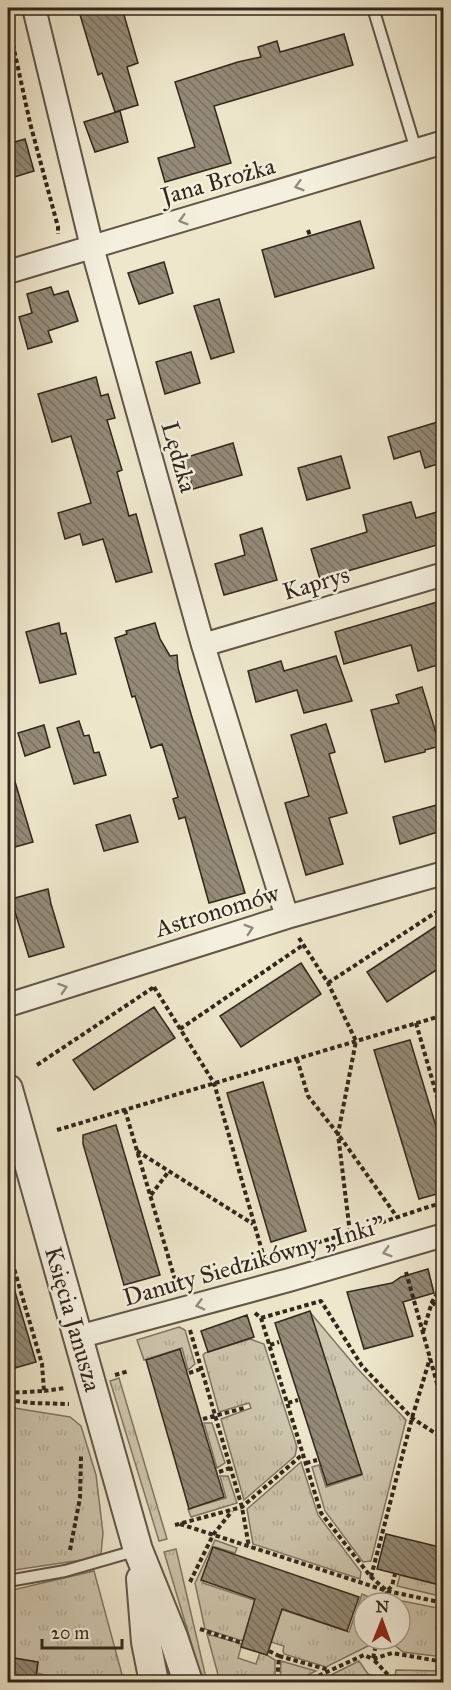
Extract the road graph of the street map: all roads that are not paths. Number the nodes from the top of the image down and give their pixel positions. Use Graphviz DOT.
graph roads {
  1 [pos="34,8"];
  2 [pos="373,8"];
  3 [pos="444,142"];
  4 [pos="416,150"];
  5 [pos="92,247"];
  6 [pos="8,272"];
  7 [pos="444,574"];
  8 [pos="203,645"];
  9 [pos="444,873"];
  10 [pos="292,926"];
  11 [pos="8,1005"];
  12 [pos="8,1089"];
  13 [pos="440,1245"];
  14 [pos="78,1337"];
  15 [pos="138,1550"];
  16 [pos="8,1581"];
  17 [pos="154,1683"];
  18 [pos="188,1683"];
  1 -- 5 [label="street, Lędzka"];
  2 -- 4 [label="lane"];
  3 -- 4 [label="street, Jana Brożka"];
  4 -- 5 [label="street, Jana Brożka, one-way"];
  5 -- 6 [label="street, Jana Brożka"];
  5 -- 8 [label="street, Lędzka"];
  7 -- 8 [label="street, Kaprys"];
  8 -- 10 [label="street, Lędzka"];
  9 -- 10 [label="street, Astronomów"];
  11 -- 10 [label="street, Astronomów, one-way"];
  12 -- 14 [label="street, Księcia Janusza"];
  13 -- 14 [label="street, Danuty Siedzikówny „Inki”, one-way"];
  14 -- 15 [label="street, Księcia Janusza"];
  15 -- 16 [label="lane"];
  15 -- 17 [label="street, Księcia Janusza"];
  15 -- 18 [label="street, Księcia Janusza"];
}
